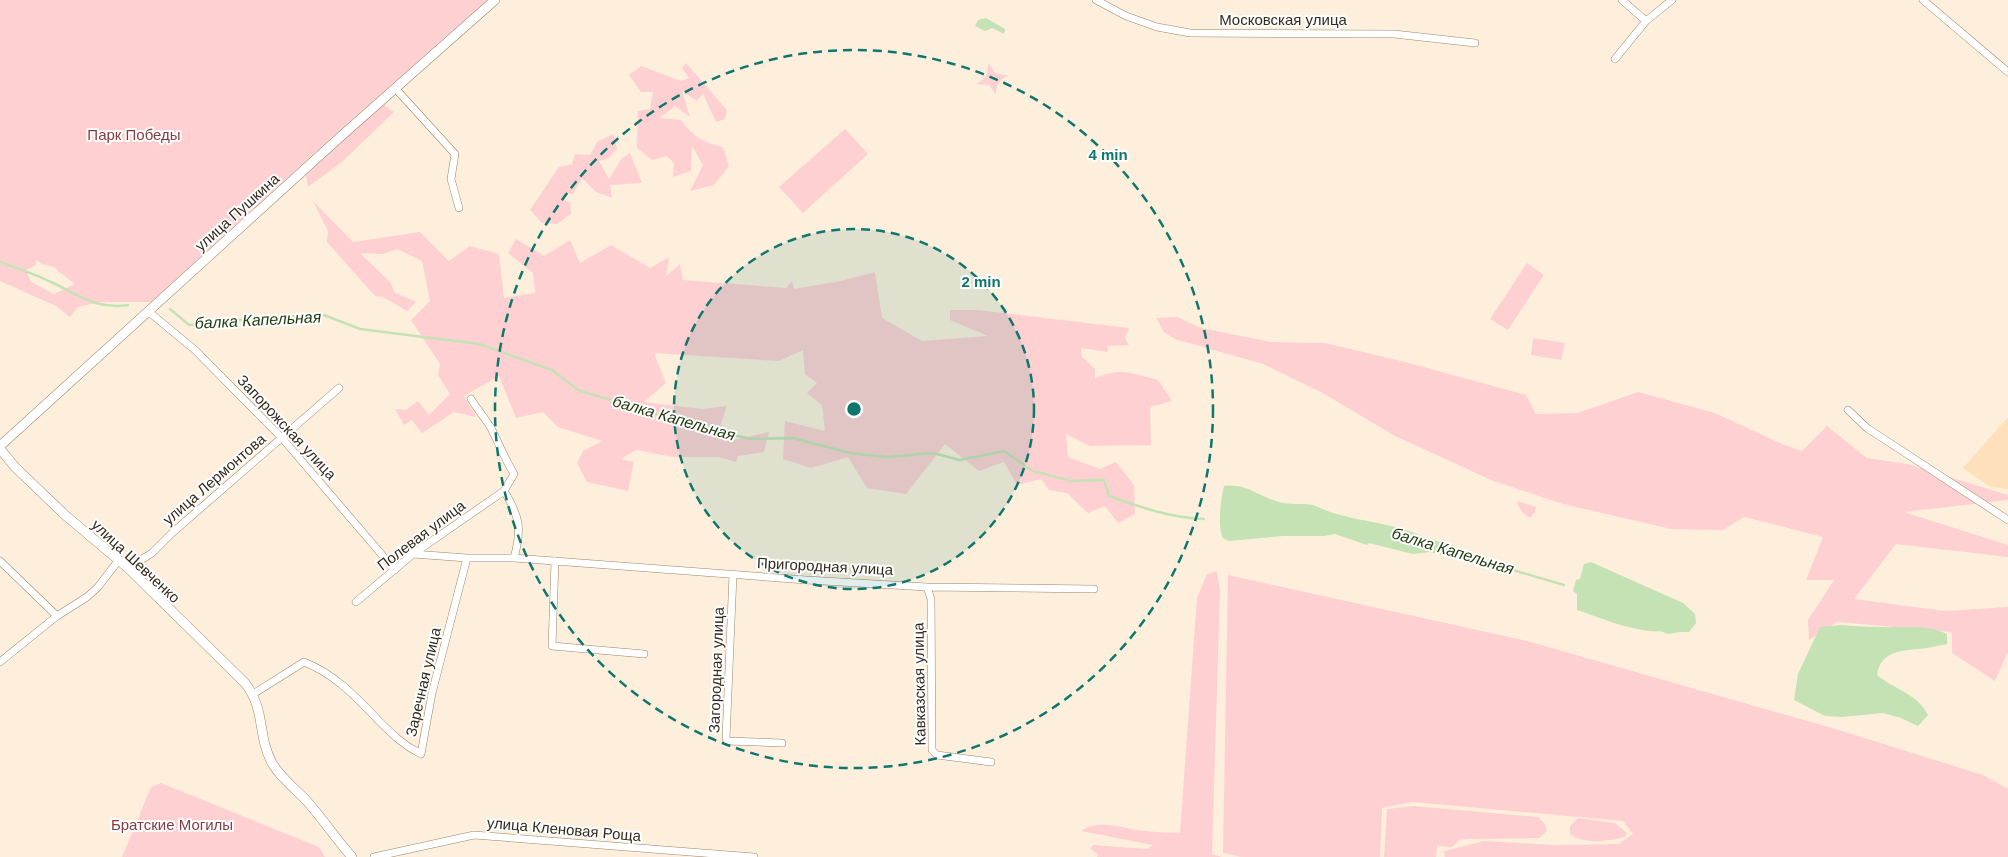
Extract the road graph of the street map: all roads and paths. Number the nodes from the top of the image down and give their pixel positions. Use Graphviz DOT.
graph roads {
  1 [pos="495,0"];
  2 [pos="1096,0"];
  3 [pos="1622,0"];
  4 [pos="1672,0"];
  5 [pos="1923,0"];
  6 [pos="1646,21"];
  7 [pos="1475,43"];
  8 [pos="1616,59"];
  9 [pos="2008,72"];
  10 [pos="394,88"];
  11 [pos="459,208"];
  12 [pos="149,311"];
  13 [pos="339,388"];
  14 [pos="471,399"];
  15 [pos="1848,410"];
  16 [pos="282,438"];
  17 [pos="0,447"];
  18 [pos="504,491"];
  19 [pos="2008,520"];
  20 [pos="414,554"];
  21 [pos="467,558"];
  22 [pos="514,558"];
  23 [pos="0,561"];
  24 [pos="118,561"];
  25 [pos="555,561"];
  26 [pos="128,568"];
  27 [pos="395,570"];
  28 [pos="733,575"];
  29 [pos="927,587"];
  30 [pos="1094,589"];
  31 [pos="356,602"];
  32 [pos="58,616"];
  33 [pos="644,654"];
  34 [pos="0,662"];
  35 [pos="253,694"];
  36 [pos="782,742"];
  37 [pos="991,762"];
  38 [pos="352,857"];
  39 [pos="374,857"];
  40 [pos="754,857"];
  1 -- 10 [label="street, улица Пушкина"];
  2 -- 7 [label="street, Московская улица"];
  3 -- 6 [label="street"];
  4 -- 6 [label="street"];
  5 -- 9 [label="street"];
  6 -- 8 [label="street"];
  10 -- 11 [label="street"];
  10 -- 12 [label="street, улица Пушкина"];
  12 -- 16 [label="street, Запорожская улица"];
  12 -- 17 [label="street, улица Пушкина"];
  13 -- 16 [label="street, улица Лермонтова"];
  14 -- 18 [label="street"];
  15 -- 19 [label="street"];
  16 -- 26 [label="street, улица Лермонтова"];
  16 -- 27 [label="street, Запорожская улица"];
  17 -- 24 [label="street, улица Шевченко"];
  18 -- 20 [label="street, Полевая улица"];
  18 -- 22 [label="street"];
  20 -- 21 [label="street, Пригородная улица"];
  20 -- 27 [label="street, Полевая улица"];
  21 -- 22 [label="street, Пригородная улица"];
  21 -- 35 [label="street, Заречная улица"];
  22 -- 25 [label="street, Пригородная улица"];
  23 -- 32 [label="street"];
  24 -- 26 [label="street, улица Шевченко"];
  24 -- 32 [label="street"];
  25 -- 28 [label="street, Пригородная улица"];
  25 -- 33 [label="street"];
  26 -- 35 [label="street, улица Шевченко"];
  27 -- 31 [label="street, Полевая улица"];
  28 -- 29 [label="street, Пригородная улица"];
  28 -- 36 [label="street, Загородная улица"];
  29 -- 30 [label="street, Пригородная улица"];
  29 -- 37 [label="street, Кавказская улица"];
  32 -- 34 [label="street"];
  35 -- 38 [label="street"];
  39 -- 40 [label="street, улица Кленовая Роща"];
}
